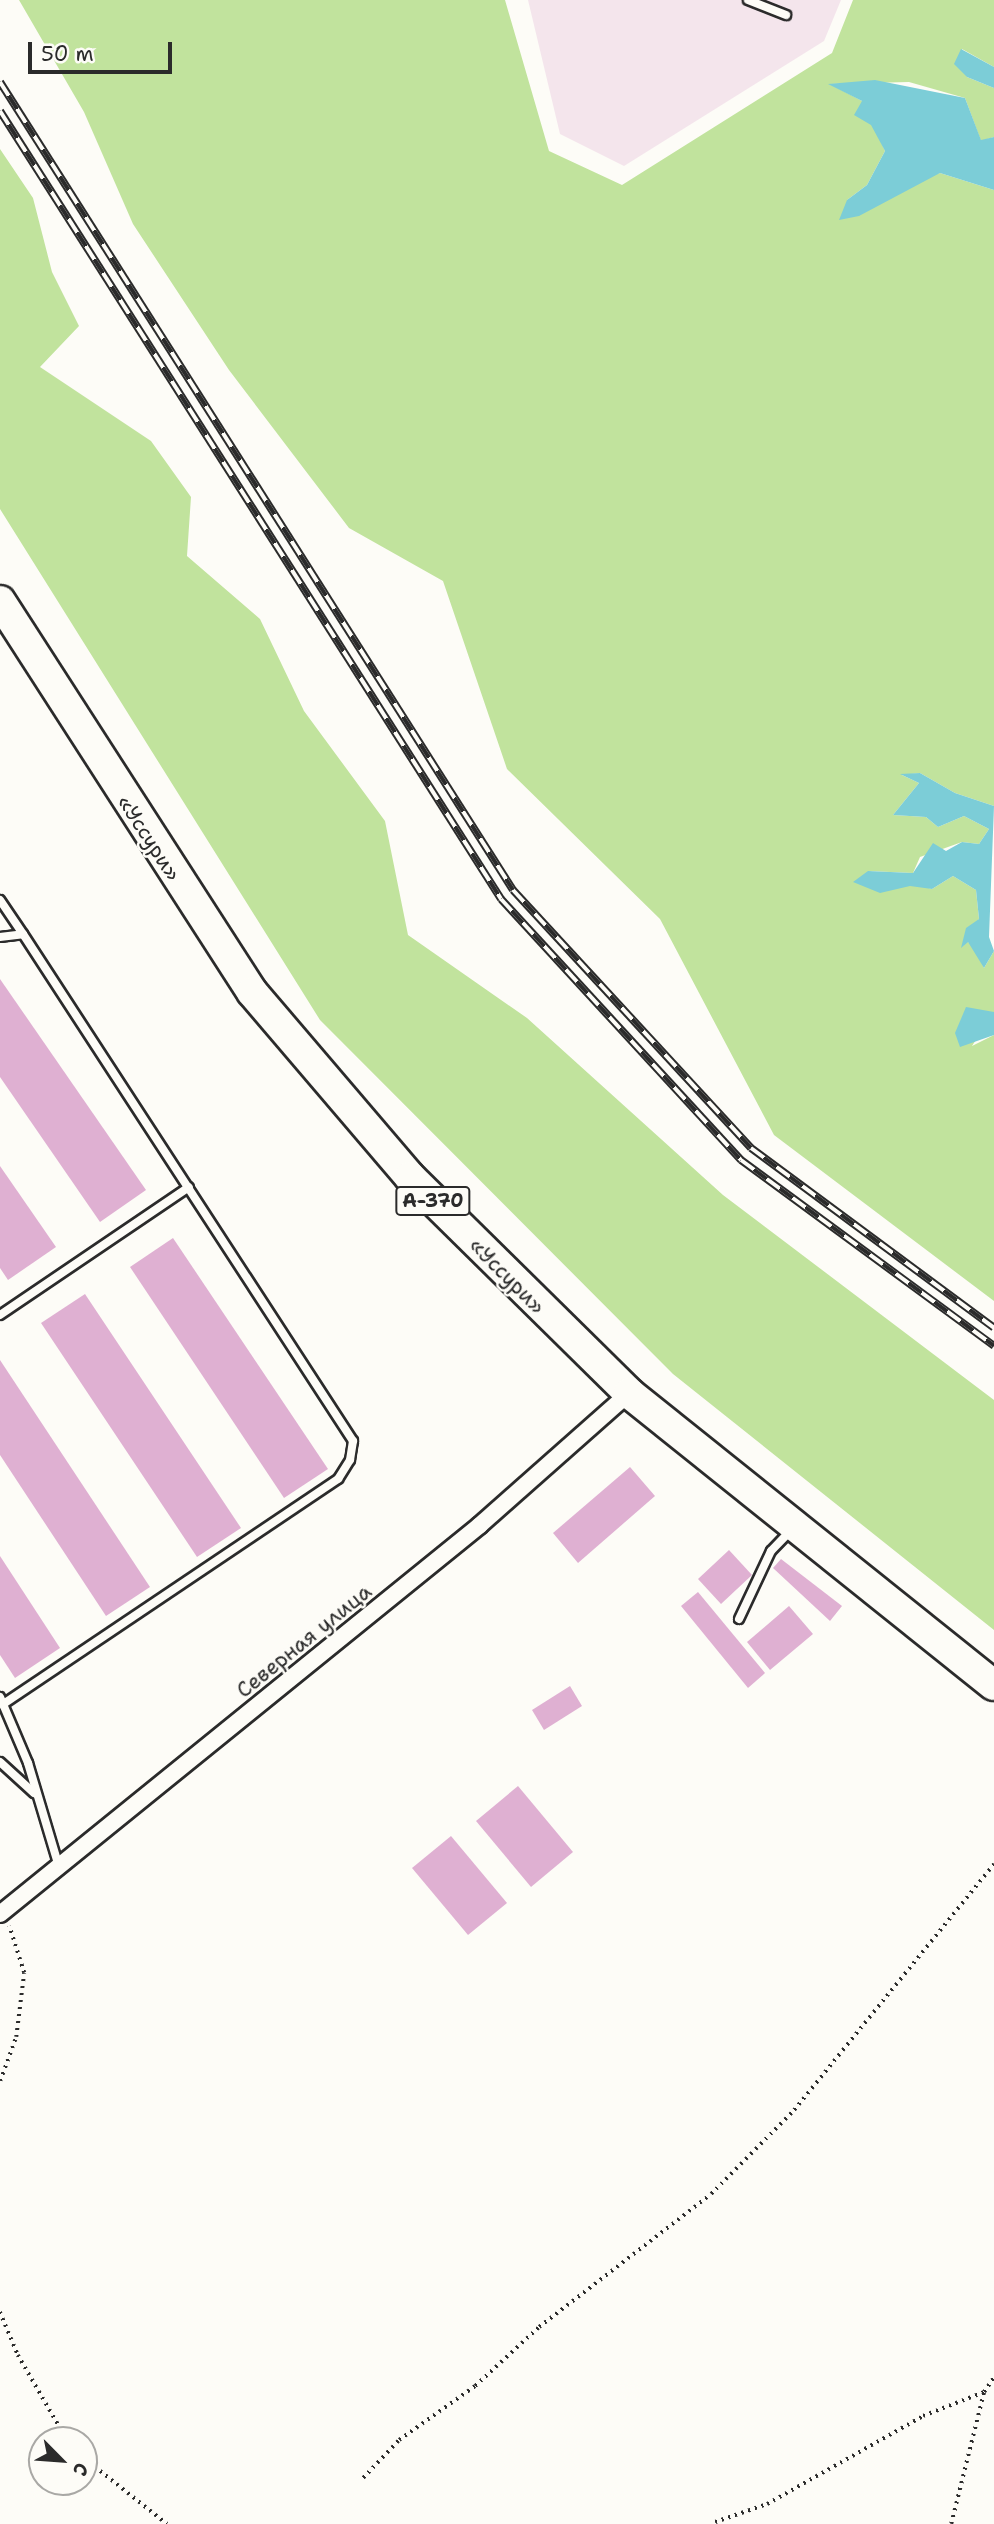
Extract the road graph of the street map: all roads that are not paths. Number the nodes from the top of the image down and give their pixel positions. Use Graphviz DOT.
graph roads {
  1 [pos="748,0"];
  2 [pos="786,15"];
  3 [pos="0,601"];
  4 [pos="0,900"];
  5 [pos="23,934"];
  6 [pos="0,937"];
  7 [pos="188,1187"];
  8 [pos="0,1315"];
  9 [pos="629,1393"];
  10 [pos="795,1525"];
  11 [pos="738,1619"];
  12 [pos="994,1685"];
  13 [pos="2,1700"];
  14 [pos="0,1762"];
  15 [pos="34,1794"];
  16 [pos="59,1867"];
  17 [pos="1,1911"];
  1 -- 2 [label="lane"];
  3 -- 9 [label="highway, «Уссури» / А-370"];
  4 -- 5 [label="lane"];
  5 -- 6 [label="lane"];
  5 -- 7 [label="lane"];
  7 -- 8 [label="lane"];
  7 -- 13 [label="lane"];
  9 -- 10 [label="highway, «Уссури» / А-370"];
  9 -- 16 [label="street, Северная улица"];
  10 -- 11 [label="lane"];
  10 -- 12 [label="highway, «Уссури» / А-370"];
  13 -- 15 [label="lane"];
  14 -- 15 [label="lane"];
  15 -- 16 [label="lane"];
  16 -- 17 [label="street, Северная улица"];
}
